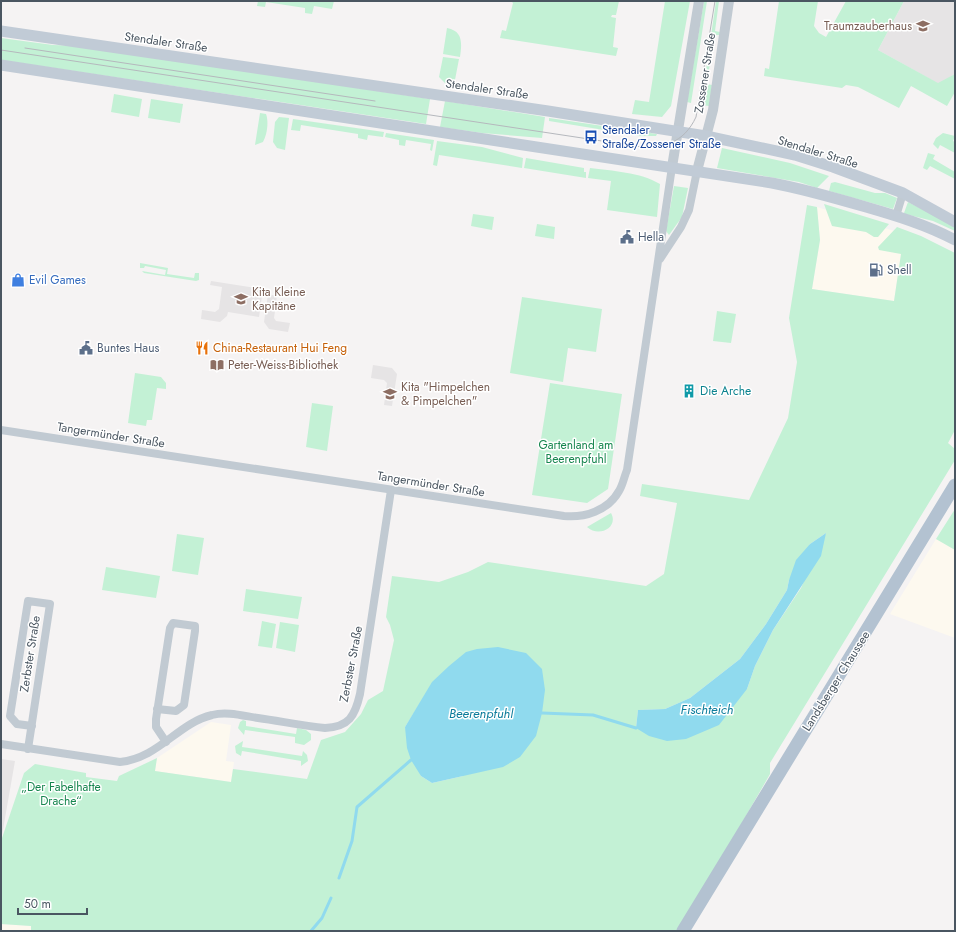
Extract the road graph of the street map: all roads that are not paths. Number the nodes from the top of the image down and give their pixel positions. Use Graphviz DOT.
graph roads {
  1 [pos="699,1"];
  2 [pos="729,1"];
  3 [pos="1,31"];
  4 [pos="1,65"];
  5 [pos="678,131"];
  6 [pos="706,136"];
  7 [pos="672,167"];
  8 [pos="697,171"];
  9 [pos="903,193"];
  10 [pos="896,216"];
  11 [pos="955,222"];
  12 [pos="955,240"];
  13 [pos="658,262"];
  14 [pos="1,430"];
  15 [pos="955,485"];
  16 [pos="392,490"];
  17 [pos="157,709"];
  18 [pos="32,726"];
  19 [pos="166,742"];
  20 [pos="1,744"];
  21 [pos="28,749"];
  22 [pos="683,931"];
  1 -- 5 [label="street, Zossener Straße"];
  2 -- 6 [label="street, Zossener Straße"];
  3 -- 5 [label="main road, Stendaler Straße"];
  4 -- 7 [label="main road"];
  5 -- 6 [label="main road, Stendaler Straße"];
  5 -- 7 [label="street, Zossener Straße"];
  6 -- 8 [label="street, Zossener Straße"];
  6 -- 9 [label="main road, Stendaler Straße"];
  7 -- 8 [label="main road"];
  7 -- 13 [label="street, Tangermünder Straße"];
  8 -- 10 [label="main road"];
  8 -- 13 [label="street, Tangermünder Straße"];
  9 -- 10 [label="street"];
  9 -- 11 [label="main road, Stendaler Straße"];
  10 -- 12 [label="main road"];
  13 -- 16 [label="street, Tangermünder Straße"];
  14 -- 16 [label="street, Tangermünder Straße"];
  15 -- 22 [label="main road, Landsberger Chaussee"];
  16 -- 19 [label="street, Zerbster Straße"];
  17 -- 17 [label="street"];
  17 -- 19 [label="street"];
  18 -- 18 [label="street, Zerbster Straße"];
  18 -- 21 [label="street, Zerbster Straße"];
  19 -- 21 [label="street, Zerbster Straße"];
  20 -- 21 [label="street, Zerbster Straße"];
}
